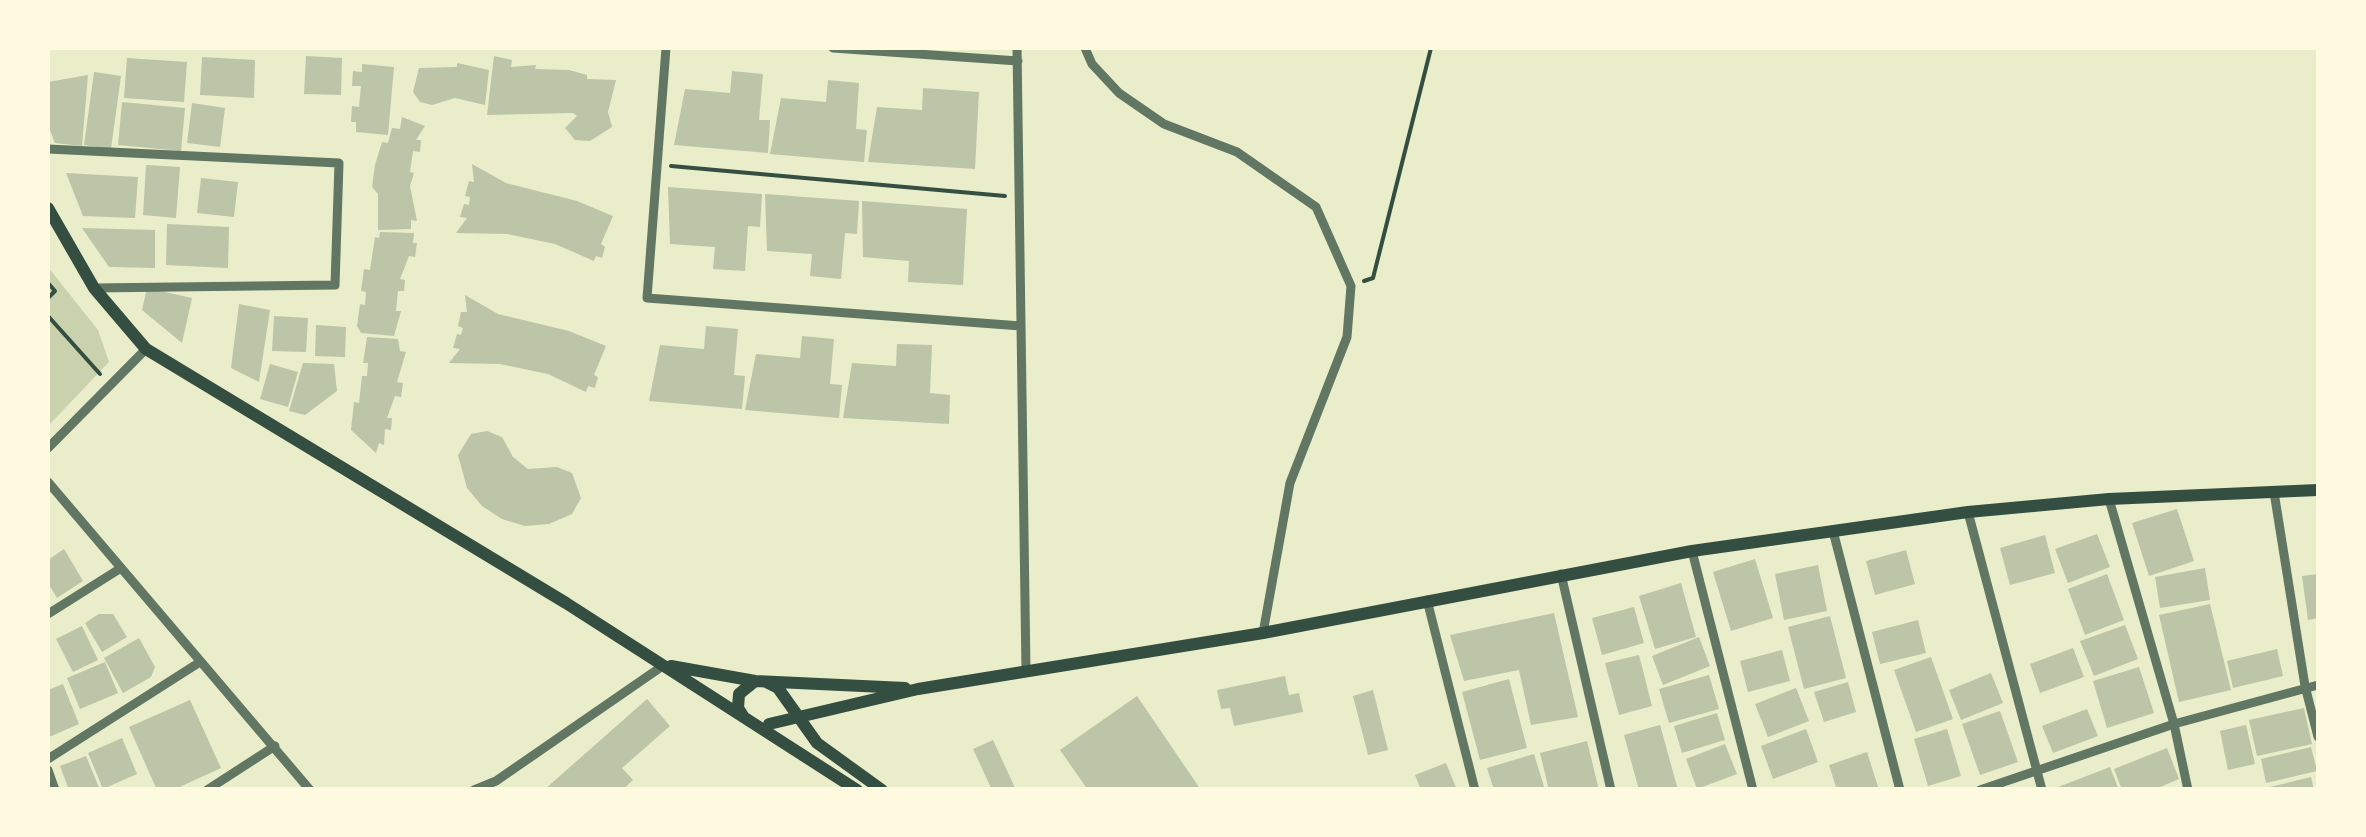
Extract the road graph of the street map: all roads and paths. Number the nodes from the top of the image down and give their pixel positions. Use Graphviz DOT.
graph roads {
  1 [pos="666,48"];
  2 [pos="833,48"];
  3 [pos="1018,48"];
  4 [pos="1085,48"];
  5 [pos="1432,48"];
  6 [pos="1018,61"];
  7 [pos="48,149"];
  8 [pos="657,165"];
  9 [pos="1020,197"];
  10 [pos="48,208"];
  11 [pos="48,283"];
  12 [pos="1350,286"];
  13 [pos="94,288"];
  14 [pos="48,298"];
  15 [pos="48,316"];
  16 [pos="1021,326"];
  17 [pos="146,349"];
  18 [pos="110,385"];
  19 [pos="48,448"];
  20 [pos="48,482"];
  21 [pos="2318,490"];
  22 [pos="2274,492"];
  23 [pos="2109,499"];
  24 [pos="1968,512"];
  25 [pos="1833,531"];
  26 [pos="1692,551"];
  27 [pos="121,568"];
  28 [pos="1561,574"];
  29 [pos="1427,600"];
  30 [pos="48,614"];
  31 [pos="1263,632"];
  32 [pos="200,662"];
  33 [pos="664,665"];
  34 [pos="1026,671"];
  35 [pos="759,681"];
  36 [pos="2318,684"];
  37 [pos="2306,686"];
  38 [pos="918,689"];
  39 [pos="782,693"];
  40 [pos="797,720"];
  41 [pos="757,722"];
  42 [pos="2174,724"];
  43 [pos="2318,737"];
  44 [pos="275,746"];
  45 [pos="48,759"];
  46 [pos="2036,769"];
  47 [pos="48,770"];
  48 [pos="500,785"];
  49 [pos="55,790"];
  50 [pos="206,790"];
  51 [pos="310,790"];
  52 [pos="474,790"];
  53 [pos="857,790"];
  54 [pos="882,790"];
  55 [pos="1475,790"];
  56 [pos="1611,790"];
  57 [pos="1752,790"];
  58 [pos="1900,790"];
  59 [pos="1980,790"];
  60 [pos="2042,790"];
  61 [pos="2188,790"];
  1 -- 8 [label="street"];
  2 -- 6 [label="street"];
  3 -- 6 [label="street"];
  4 -- 12 [label="street"];
  5 -- 12 [label="path"];
  6 -- 9 [label="street"];
  7 -- 13 [label="street"];
  8 -- 9 [label="path"];
  8 -- 16 [label="street"];
  9 -- 16 [label="street"];
  10 -- 13 [label="main road"];
  11 -- 14 [label="path"];
  12 -- 31 [label="street"];
  13 -- 17 [label="main road"];
  15 -- 18 [label="path"];
  16 -- 34 [label="street"];
  17 -- 18 [label="street"];
  17 -- 33 [label="main road"];
  18 -- 19 [label="street"];
  20 -- 27 [label="street"];
  21 -- 22 [label="main road"];
  22 -- 23 [label="main road"];
  22 -- 37 [label="street"];
  23 -- 24 [label="main road"];
  23 -- 42 [label="street"];
  24 -- 25 [label="main road"];
  24 -- 46 [label="street"];
  25 -- 26 [label="main road"];
  25 -- 58 [label="street"];
  26 -- 28 [label="main road"];
  26 -- 57 [label="street"];
  27 -- 30 [label="street"];
  27 -- 32 [label="street"];
  28 -- 29 [label="main road"];
  28 -- 56 [label="street"];
  29 -- 31 [label="main road"];
  29 -- 55 [label="street"];
  31 -- 34 [label="main road"];
  32 -- 44 [label="street"];
  32 -- 45 [label="street"];
  33 -- 35 [label="main road"];
  33 -- 41 [label="main road"];
  33 -- 48 [label="street"];
  34 -- 38 [label="main road"];
  35 -- 38 [label="main road"];
  35 -- 39 [label="main road"];
  35 -- 41 [label="main road"];
  36 -- 37 [label="street"];
  37 -- 42 [label="street"];
  37 -- 43 [label="street"];
  38 -- 40 [label="main road"];
  39 -- 40 [label="main road"];
  39 -- 41 [label="main road"];
  40 -- 41 [label="main road"];
  40 -- 54 [label="main road"];
  41 -- 53 [label="main road"];
  42 -- 46 [label="street"];
  42 -- 61 [label="street"];
  44 -- 50 [label="street"];
  44 -- 51 [label="street"];
  46 -- 59 [label="street"];
  46 -- 60 [label="street"];
  47 -- 49 [label="street"];
  48 -- 52 [label="street"];
}
